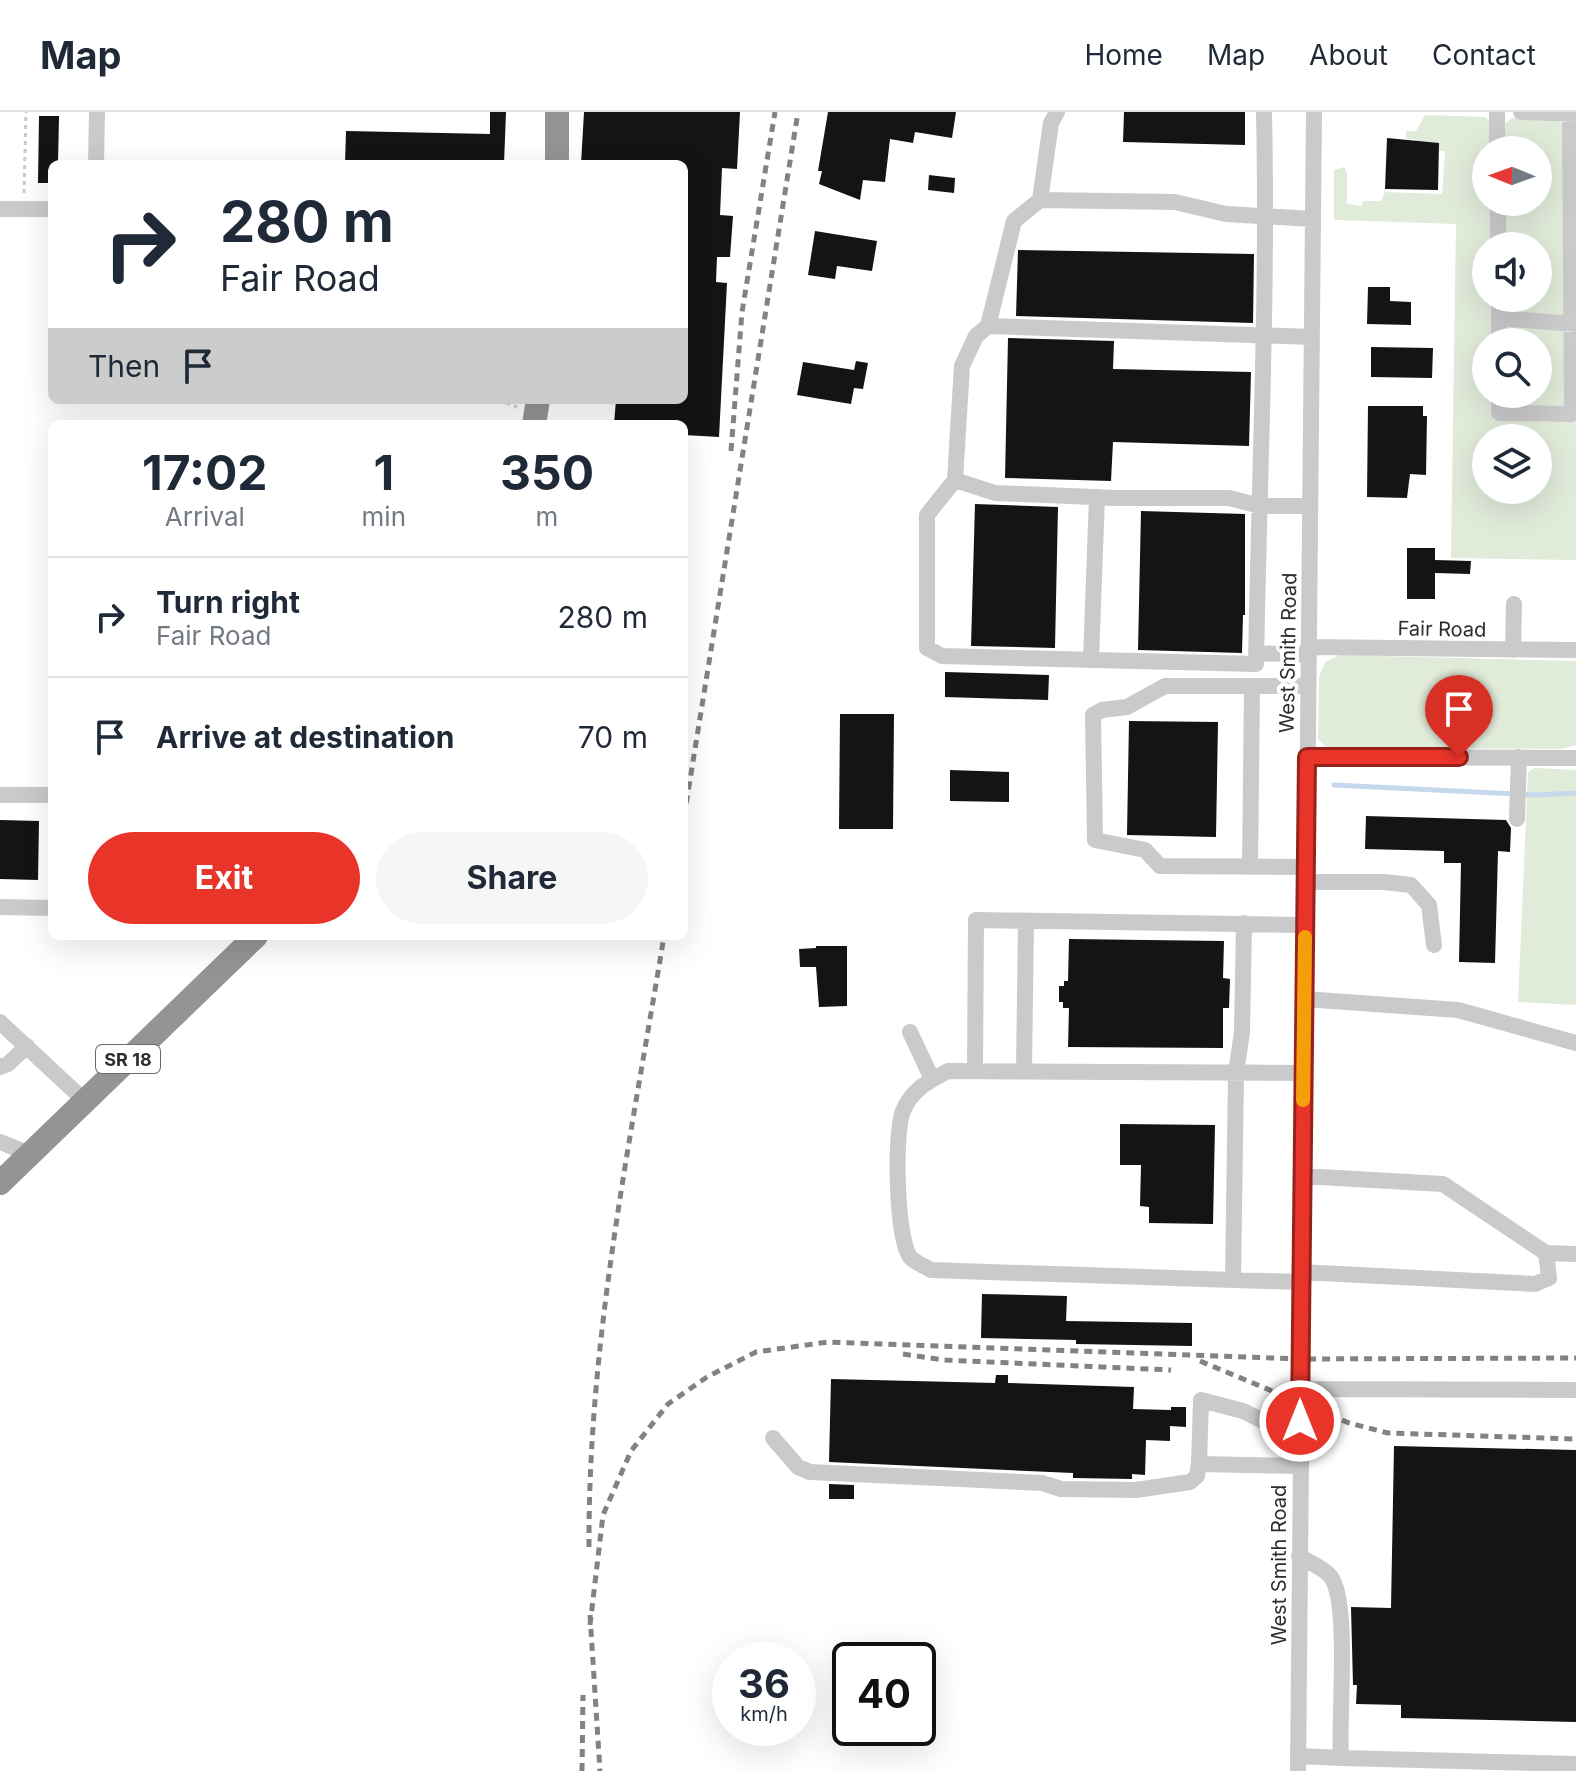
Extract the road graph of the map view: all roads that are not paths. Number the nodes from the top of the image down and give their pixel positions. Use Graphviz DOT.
graph roads {
  1 [pos="97,112"];
  2 [pos="557,112"];
  3 [pos="1057,112"];
  4 [pos="1264,112"];
  5 [pos="1314,112"];
  6 [pos="1497,112"];
  7 [pos="1521,112"];
  8 [pos="1572,114"];
  9 [pos="1497,136"];
  10 [pos="96,160"];
  11 [pos="557,160"];
  12 [pos="1572,193"];
  13 [pos="1040,200"];
  14 [pos="0,209"];
  15 [pos="48,209"];
  16 [pos="1266,218"];
  17 [pos="1313,219"];
  18 [pos="1506,312"];
  19 [pos="1574,324"];
  20 [pos="988,326"];
  21 [pos="1264,335"];
  22 [pos="1312,337"];
  23 [pos="1499,408"];
  24 [pos="955,480"];
  25 [pos="1097,497"];
  26 [pos="1260,506"];
  27 [pos="1310,506"];
  28 [pos="1514,604"];
  29 [pos="1513,650"];
  30 [pos="1576,650"];
  31 [pos="1308,651"];
  32 [pos="1256,653"];
  33 [pos="1091,660"];
  34 [pos="1252,686"];
  35 [pos="1307,686"];
  36 [pos="1307,757"];
  37 [pos="1519,757"];
  38 [pos="1576,758"];
  39 [pos="0,795"];
  40 [pos="48,795"];
  41 [pos="1517,819"];
  42 [pos="1250,867"];
  43 [pos="1305,875"];
  44 [pos="0,907"];
  45 [pos="48,908"];
  46 [pos="1026,921"];
  47 [pos="1244,923"];
  48 [pos="1305,925"];
  49 [pos="247,940"];
  50 [pos="1434,945"];
  51 [pos="1304,999"];
  52 [pos="0,1022"];
  53 [pos="910,1032"];
  54 [pos="1576,1043"];
  55 [pos="27,1046"];
  56 [pos="0,1067"];
  57 [pos="975,1070"];
  58 [pos="1024,1070"];
  59 [pos="1236,1073"];
  60 [pos="1303,1073"];
  61 [pos="932,1079"];
  62 [pos="85,1101"];
  63 [pos="0,1142"];
  64 [pos="30,1154"];
  65 [pos="1302,1176"];
  66 [pos="0,1183"];
  67 [pos="1546,1253"];
  68 [pos="1576,1254"];
  69 [pos="1301,1277"];
  70 [pos="1233,1280"];
  71 [pos="1300,1389"];
  72 [pos="1576,1390"];
  73 [pos="773,1438"];
  74 [pos="1300,1439"];
  75 [pos="1199,1464"];
  76 [pos="1300,1466"];
  77 [pos="1299,1556"];
  78 [pos="1341,1758"];
  79 [pos="1298,1764"];
  80 [pos="1576,1764"];
  1 -- 10 [label="street"];
  2 -- 11 [label="highway"];
  3 -- 13 [label="street"];
  4 -- 16 [label="street"];
  5 -- 17 [label="street, West Smith Road"];
  6 -- 9 [label="street"];
  7 -- 8 [label="street"];
  8 -- 12 [label="street"];
  12 -- 19 [label="street"];
  13 -- 16 [label="street"];
  13 -- 20 [label="street"];
  14 -- 15 [label="street"];
  16 -- 17 [label="street"];
  16 -- 21 [label="street"];
  17 -- 22 [label="street, West Smith Road"];
  18 -- 19 [label="street"];
  19 -- 23 [label="street"];
  20 -- 21 [label="street"];
  20 -- 24 [label="street"];
  21 -- 22 [label="street"];
  21 -- 26 [label="street"];
  22 -- 27 [label="street, West Smith Road"];
  24 -- 25 [label="street"];
  24 -- 33 [label="street"];
  25 -- 26 [label="street"];
  25 -- 33 [label="street"];
  26 -- 27 [label="street"];
  26 -- 32 [label="street"];
  27 -- 31 [label="street, West Smith Road"];
  28 -- 29 [label="street"];
  29 -- 30 [label="street, Fair Road"];
  29 -- 31 [label="street, Fair Road"];
  31 -- 32 [label="street, Fair Road"];
  31 -- 35 [label="street, West Smith Road"];
  32 -- 33 [label="street"];
  34 -- 35 [label="street"];
  34 -- 42 [label="street"];
  34 -- 42 [label="street"];
  35 -- 36 [label="street, West Smith Road"];
  36 -- 37 [label="street"];
  36 -- 43 [label="street, West Smith Road"];
  37 -- 38 [label="street"];
  37 -- 41 [label="street"];
  39 -- 40 [label="street"];
  42 -- 43 [label="street"];
  43 -- 48 [label="street, West Smith Road"];
  43 -- 50 [label="street"];
  44 -- 45 [label="street"];
  46 -- 47 [label="street"];
  46 -- 57 [label="street"];
  46 -- 58 [label="street"];
  47 -- 48 [label="street"];
  47 -- 59 [label="street"];
  48 -- 51 [label="street, West Smith Road"];
  49 -- 62 [label="highway, SR 18"];
  51 -- 54 [label="street"];
  51 -- 60 [label="street, West Smith Road"];
  52 -- 55 [label="street"];
  53 -- 61 [label="street"];
  55 -- 56 [label="street"];
  55 -- 62 [label="street"];
  57 -- 58 [label="street"];
  57 -- 61 [label="street"];
  58 -- 59 [label="street"];
  59 -- 60 [label="street"];
  59 -- 70 [label="street"];
  60 -- 65 [label="street, West Smith Road"];
  61 -- 70 [label="street"];
  62 -- 64 [label="highway, SR 18"];
  63 -- 64 [label="street"];
  64 -- 66 [label="highway, SR 18"];
  65 -- 67 [label="street"];
  65 -- 69 [label="street, West Smith Road"];
  67 -- 68 [label="street"];
  67 -- 69 [label="street"];
  69 -- 70 [label="street"];
  69 -- 71 [label="street, West Smith Road"];
  71 -- 72 [label="street"];
  71 -- 74 [label="street, West Smith Road"];
  73 -- 75 [label="street"];
  74 -- 75 [label="street"];
  74 -- 76 [label="street, West Smith Road"];
  75 -- 76 [label="street"];
  76 -- 77 [label="street, West Smith Road"];
  77 -- 78 [label="street"];
  77 -- 79 [label="street, West Smith Road"];
  78 -- 79 [label="street"];
  78 -- 80 [label="street"];
}
